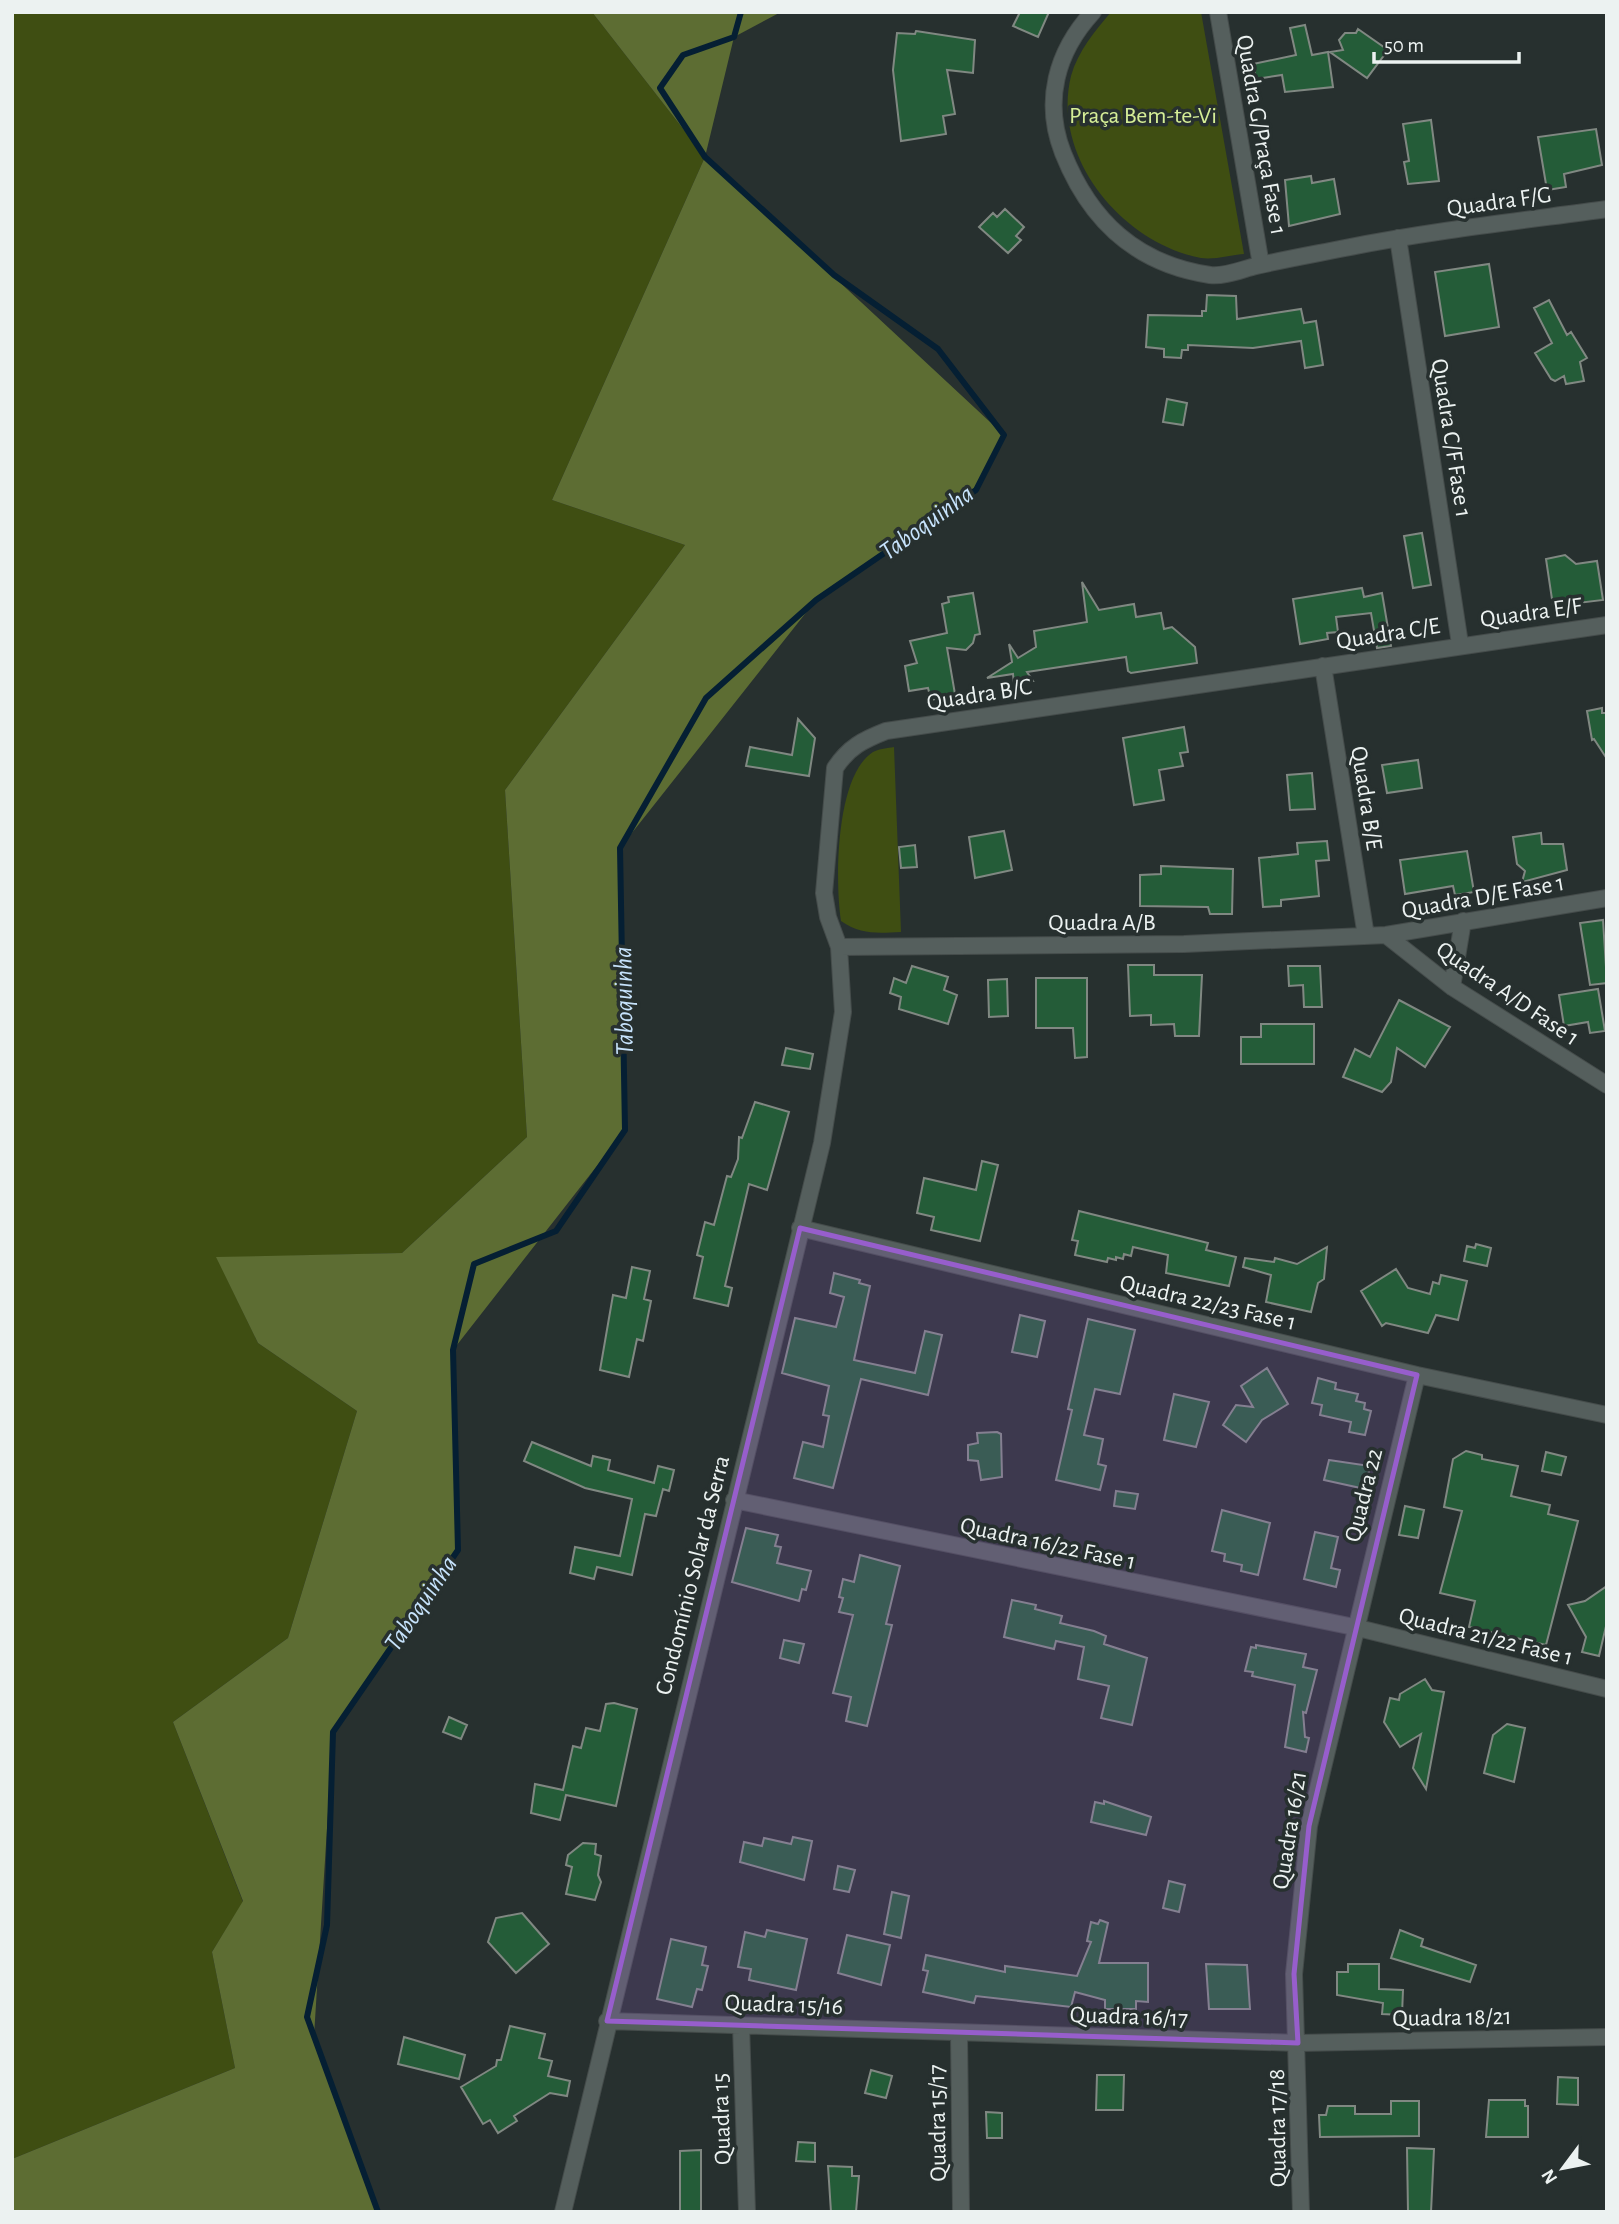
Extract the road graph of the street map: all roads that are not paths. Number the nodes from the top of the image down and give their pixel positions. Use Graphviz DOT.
graph roads {
  1 [pos="1093,12"];
  2 [pos="1218,12"];
  3 [pos="1607,209"];
  4 [pos="1398,238"];
  5 [pos="1261,265"];
  6 [pos="1607,625"];
  7 [pos="1460,644"];
  8 [pos="1324,666"];
  9 [pos="1607,898"];
  10 [pos="1463,921"];
  11 [pos="1385,935"];
  12 [pos="1366,936"];
  13 [pos="839,947"];
  14 [pos="1452,987"];
  15 [pos="1607,1085"];
  16 [pos="800,1228"];
  17 [pos="1417,1375"];
  18 [pos="1607,1416"];
  19 [pos="734,1500"];
  20 [pos="1354,1627"];
  21 [pos="1607,1689"];
  22 [pos="607,2021"];
  23 [pos="741,2025"];
  24 [pos="959,2034"];
  25 [pos="1607,2037"];
  26 [pos="1298,2043"];
  27 [pos="563,2212"];
  28 [pos="747,2212"];
  29 [pos="961,2212"];
  30 [pos="1301,2212"];
  1 -- 5 [label="street, Quadra F/G"];
  2 -- 5 [label="street, Quadra G/Praça Fase 1"];
  3 -- 4 [label="street, Quadra F/G"];
  4 -- 5 [label="street, Quadra F/G"];
  4 -- 7 [label="street, Quadra C/F Fase 1"];
  6 -- 7 [label="street, Quadra E/F"];
  7 -- 8 [label="street, Quadra C/E"];
  8 -- 12 [label="street, Quadra B/E"];
  8 -- 13 [label="street, Quadra B/C"];
  9 -- 10 [label="street, Quadra D/E Fase 1"];
  10 -- 11 [label="street, Quadra D/E Fase 1"];
  10 -- 14 [label="street"];
  11 -- 12 [label="street, Quadra D/E Fase 1"];
  11 -- 14 [label="street, Quadra A/D Fase 1"];
  12 -- 13 [label="street, Quadra A/B"];
  13 -- 16 [label="street, Condomínio Solar da Serra"];
  14 -- 15 [label="street, Quadra A/D Fase 1"];
  16 -- 17 [label="street, Quadra 22/23 Fase 1"];
  16 -- 19 [label="street, Condomínio Solar da Serra"];
  17 -- 18 [label="street, Quadra 22/23 Fase 1"];
  17 -- 20 [label="street, Quadra 22"];
  19 -- 20 [label="street, Quadra 16/22 Fase 1"];
  19 -- 22 [label="street, Condomínio Solar da Serra"];
  20 -- 21 [label="street, Quadra 21/22 Fase 1"];
  20 -- 26 [label="street, Quadra 16/21"];
  22 -- 23 [label="street, Quadra 15/16"];
  22 -- 27 [label="street, Condomínio Solar da Serra"];
  23 -- 24 [label="street, Quadra 15/16"];
  23 -- 28 [label="street, Quadra 15"];
  24 -- 26 [label="street, Quadra 16/17"];
  24 -- 29 [label="street, Quadra 15/17"];
  25 -- 26 [label="street, Quadra 18/21"];
  26 -- 30 [label="street, Quadra 17/18"];
}
